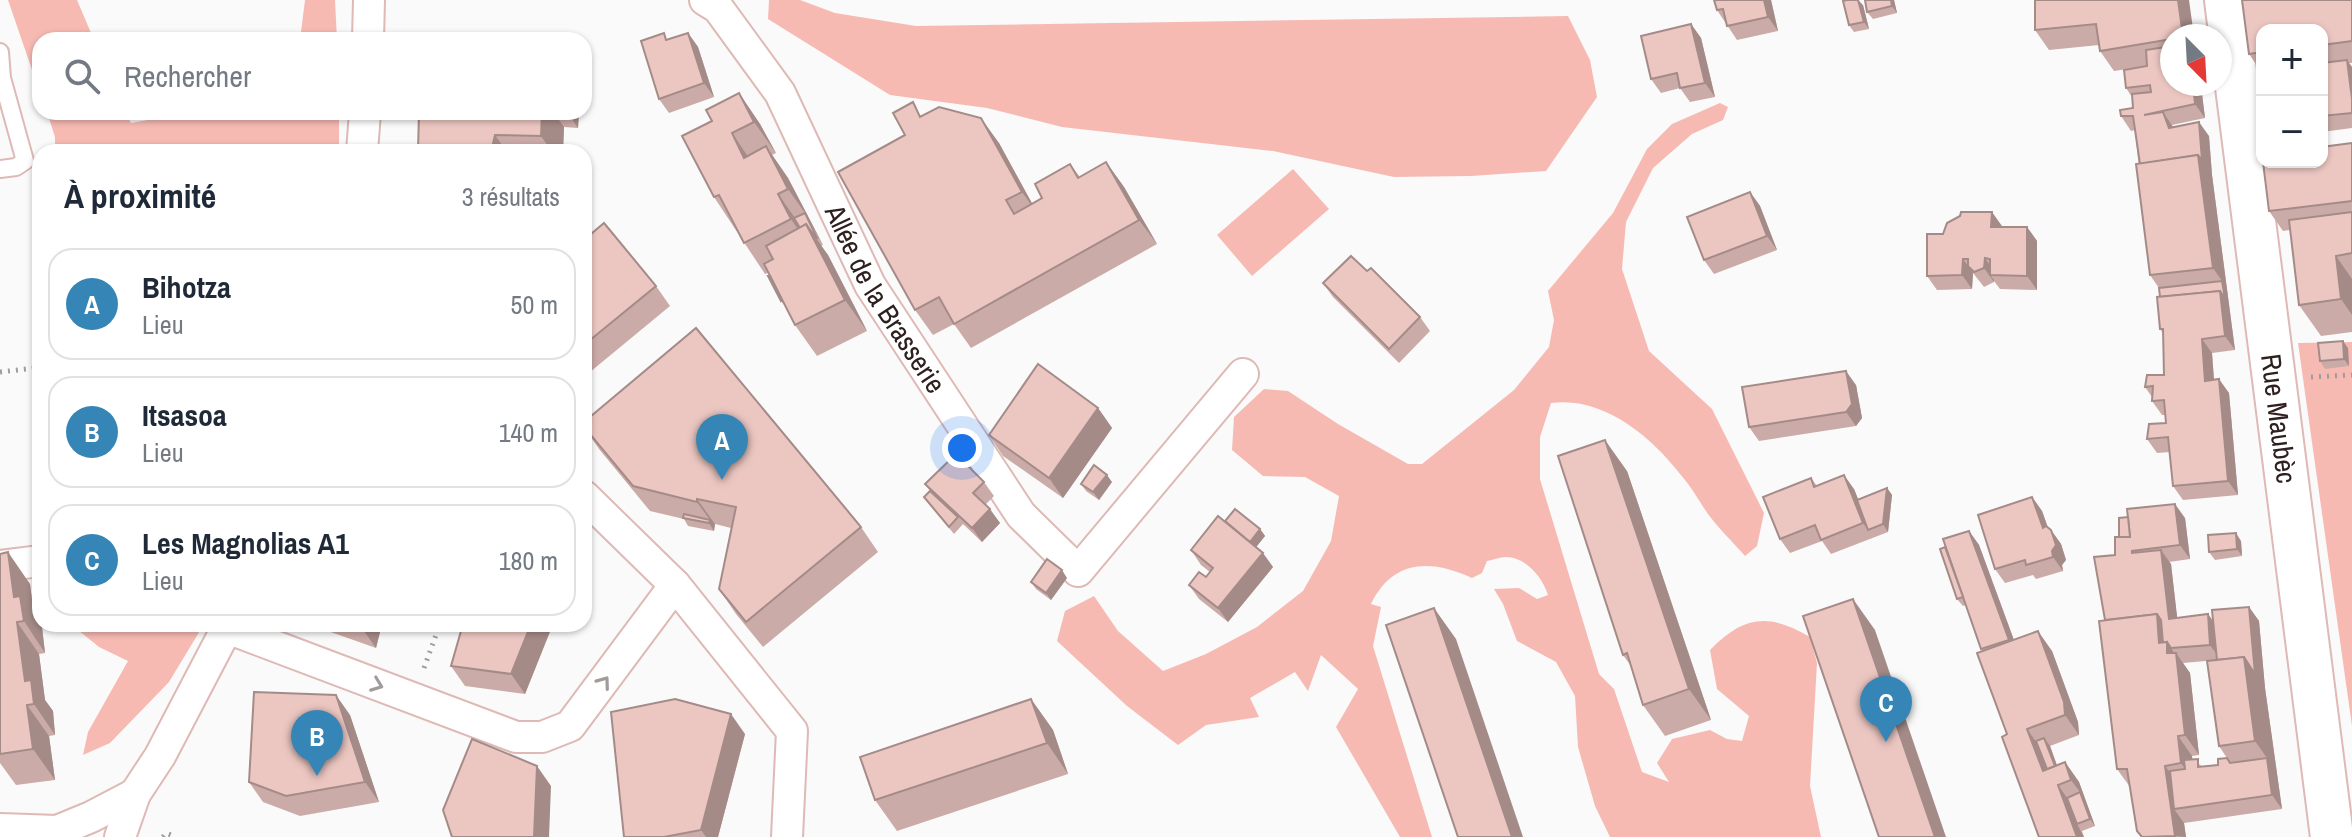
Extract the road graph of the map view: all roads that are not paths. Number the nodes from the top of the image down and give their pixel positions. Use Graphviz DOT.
graph roads {
  1 [pos="369,0"];
  2 [pos="705,0"];
  3 [pos="2226,0"];
  4 [pos="368,32"];
  5 [pos="0,52"];
  6 [pos="364,120"];
  7 [pos="363,144"];
  8 [pos="0,169"];
  9 [pos="1243,374"];
  10 [pos="592,504"];
  11 [pos="32,562"];
  12 [pos="0,566"];
  13 [pos="675,585"];
  14 [pos="225,632"];
  15 [pos="243,632"];
  16 [pos="135,794"];
  17 [pos="0,829"];
  18 [pos="8,837"];
  19 [pos="120,837"];
  20 [pos="787,837"];
  21 [pos="2332,837"];
  1 -- 4 [label="street"];
  2 -- 9 [label="street, Allée de la Brasserie"];
  3 -- 21 [label="main road, Rue Maubèc"];
  5 -- 8 [label="lane"];
  6 -- 7 [label="street"];
  10 -- 13 [label="street"];
  11 -- 12 [label="street"];
  15 -- 13 [label="street, one-way"];
  13 -- 20 [label="street"];
  14 -- 16 [label="street"];
  16 -- 17 [label="street"];
  16 -- 19 [label="street"];
  17 -- 18 [label="street"];
}
